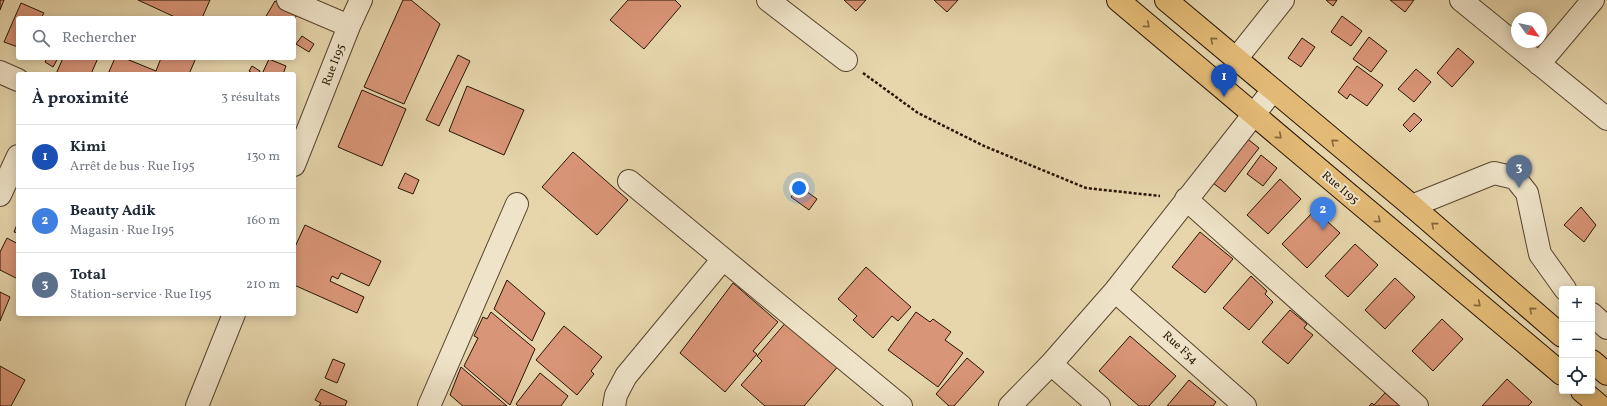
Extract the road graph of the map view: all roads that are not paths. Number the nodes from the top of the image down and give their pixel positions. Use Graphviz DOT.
graph roads {
  1 [pos="288,0"];
  2 [pos="361,0"];
  3 [pos="768,0"];
  4 [pos="1118,0"];
  5 [pos="1166,0"];
  6 [pos="1283,0"];
  7 [pos="1461,0"];
  8 [pos="1593,0"];
  9 [pos="349,26"];
  10 [pos="1236,59"];
  11 [pos="846,60"];
  12 [pos="1539,64"];
  13 [pos="0,72"];
  14 [pos="16,79"];
  15 [pos="1273,90"];
  16 [pos="1254,116"];
  17 [pos="1607,119"];
  18 [pos="16,160"];
  19 [pos="296,160"];
  20 [pos="629,181"];
  21 [pos="0,195"];
  22 [pos="1186,199"];
  23 [pos="517,204"];
  24 [pos="1412,206"];
  25 [pos="723,259"];
  26 [pos="1563,286"];
  27 [pos="1115,290"];
  28 [pos="233,316"];
  29 [pos="1595,317"];
  30 [pos="1607,328"];
  31 [pos="1559,333"];
  32 [pos="1051,364"];
  33 [pos="1595,364"];
  34 [pos="1559,371"];
  35 [pos="1607,374"];
  36 [pos="1586,394"];
  37 [pos="197,406"];
  38 [pos="429,406"];
  39 [pos="614,406"];
  40 [pos="901,406"];
  41 [pos="1010,406"];
  42 [pos="1099,406"];
  43 [pos="1245,406"];
  44 [pos="1417,406"];
  45 [pos="1600,406"];
  1 -- 9 [label="street"];
  2 -- 9 [label="street, Rue I195"];
  3 -- 11 [label="street"];
  4 -- 16 [label="main road, Rue I195, one-way"];
  10 -- 5 [label="main road, one-way"];
  6 -- 10 [label="street"];
  7 -- 12 [label="street"];
  8 -- 12 [label="street"];
  9 -- 19 [label="street, Rue I195"];
  10 -- 15 [label="main road"];
  12 -- 17 [label="street"];
  13 -- 14 [label="street"];
  15 -- 16 [label="street"];
  24 -- 15 [label="main road, one-way"];
  16 -- 22 [label="street"];
  16 -- 34 [label="main road, Rue I195, one-way"];
  18 -- 21 [label="street"];
  20 -- 25 [label="street"];
  22 -- 27 [label="street"];
  22 -- 44 [label="street"];
  23 -- 38 [label="street"];
  24 -- 26 [label="street"];
  31 -- 24 [label="main road, one-way"];
  25 -- 39 [label="street"];
  25 -- 40 [label="street"];
  27 -- 32 [label="street"];
  27 -- 43 [label="street, Rue F54"];
  28 -- 37 [label="street"];
  29 -- 30 [label="street"];
  32 -- 41 [label="street"];
  32 -- 42 [label="street"];
  33 -- 35 [label="main road"];
  36 -- 45 [label="main road"];
}
